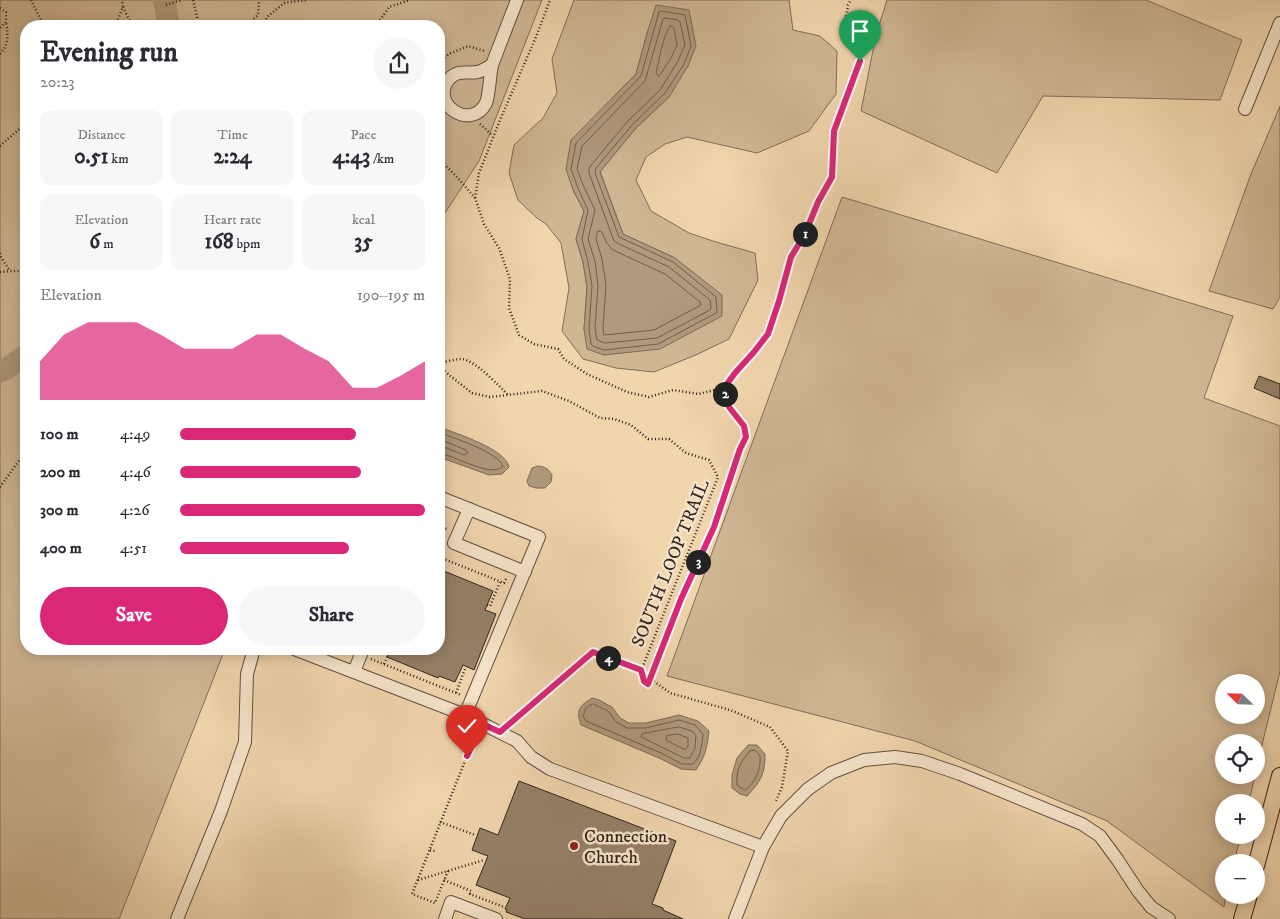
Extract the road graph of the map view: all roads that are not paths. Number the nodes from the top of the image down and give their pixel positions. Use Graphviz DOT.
graph roads {
  1 [pos="517,0"];
  2 [pos="1280,23"];
  3 [pos="493,61"];
  4 [pos="445,87"];
  5 [pos="445,98"];
  6 [pos="1246,109"];
  7 [pos="445,499"];
  8 [pos="469,509"];
  9 [pos="525,572"];
  10 [pos="252,655"];
  11 [pos="317,655"];
  12 [pos="364,655"];
  13 [pos="354,672"];
  14 [pos="465,715"];
  15 [pos="1280,776"];
  16 [pos="763,847"];
  17 [pos="1259,854"];
  18 [pos="1246,904"];
  19 [pos="178,919"];
  20 [pos="445,919"];
  21 [pos="496,919"];
  22 [pos="736,919"];
  23 [pos="1168,919"];
  24 [pos="1242,919"];
  1 -- 3 [label="street"];
  2 -- 6 [label="street"];
  3 -- 4 [label="street"];
  3 -- 5 [label="street"];
  7 -- 8 [label="street"];
  8 -- 9 [label="street"];
  8 -- 9 [label="street"];
  9 -- 14 [label="street"];
  10 -- 19 [label="street"];
  11 -- 13 [label="street"];
  12 -- 13 [label="street"];
  13 -- 14 [label="street"];
  14 -- 16 [label="street"];
  15 -- 17 [label="main road"];
  16 -- 22 [label="street"];
  16 -- 23 [label="street"];
  18 -- 24 [label="main road"];
  20 -- 21 [label="street"];
}
